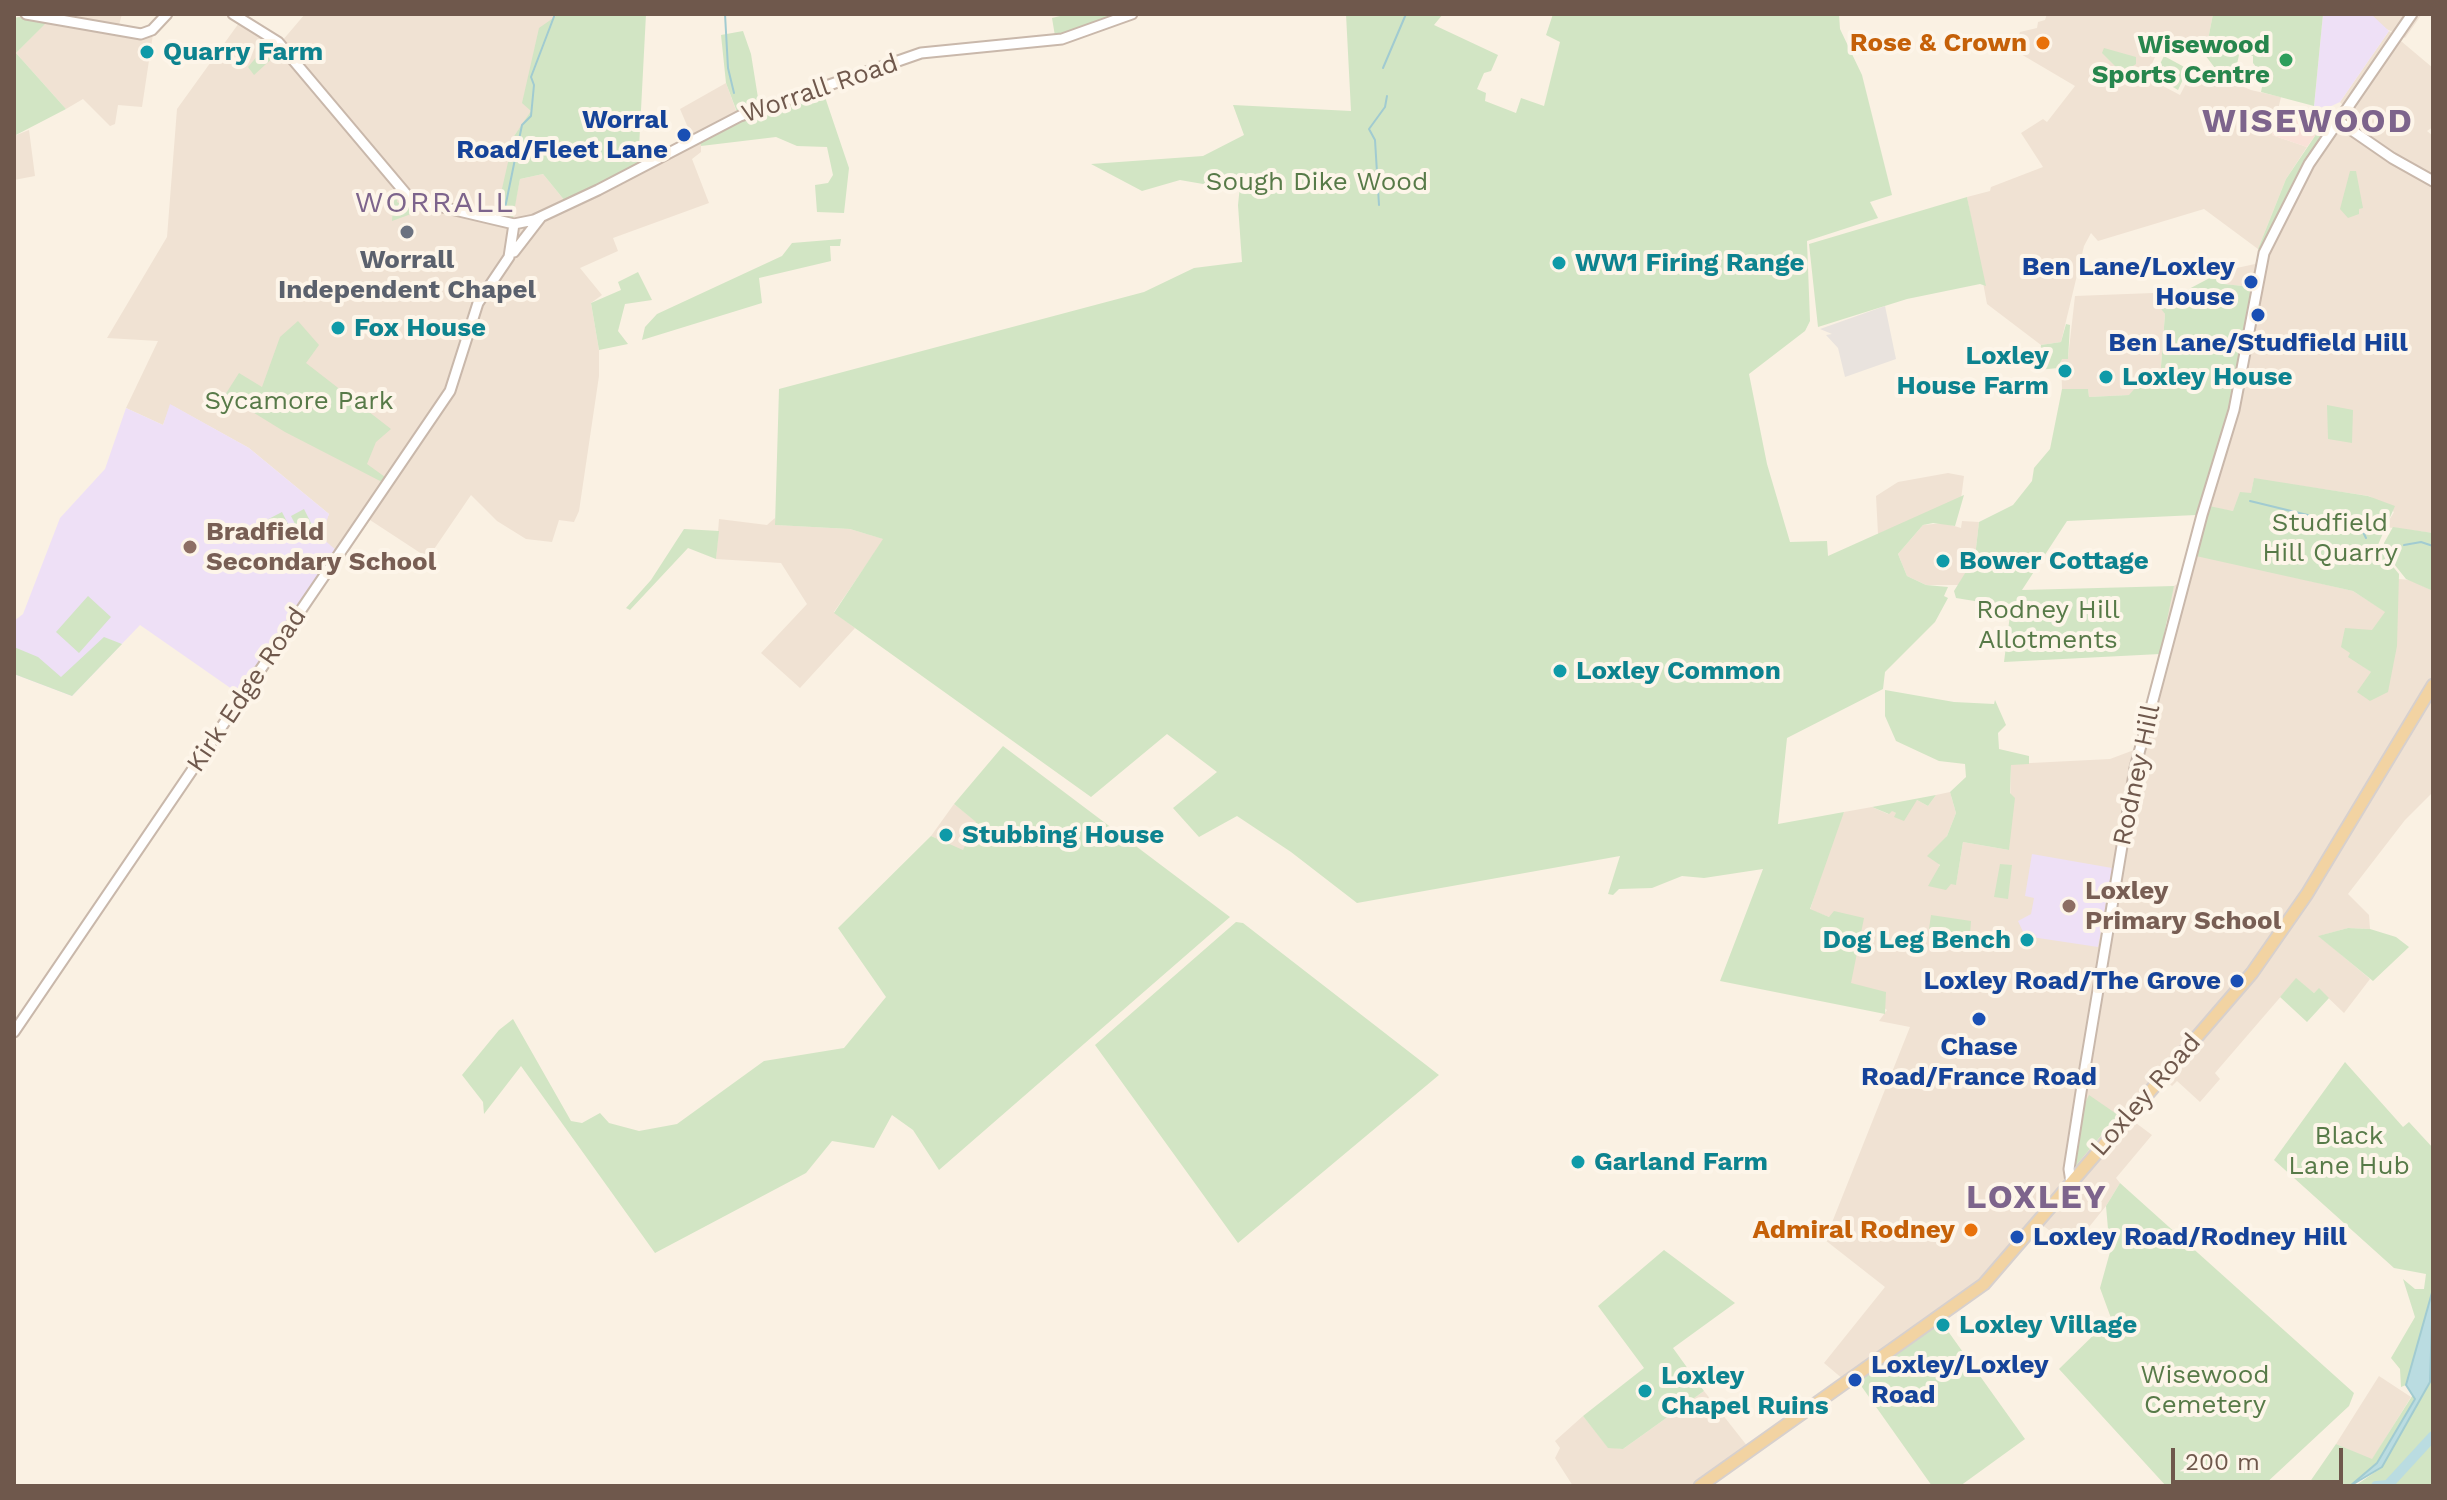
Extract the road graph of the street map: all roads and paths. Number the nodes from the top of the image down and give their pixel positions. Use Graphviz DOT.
graph roads {
  1 [pos="26,14"];
  2 [pos="167,14"];
  3 [pos="233,14"];
  4 [pos="1132,14"];
  5 [pos="2412,14"];
  6 [pos="2337,120"];
  7 [pos="2433,181"];
  8 [pos="541,217"];
  9 [pos="514,224"];
  10 [pos="509,257"];
  11 [pos="2433,685"];
  12 [pos="14,1032"];
  13 [pos="2071,1182"];
  14 [pos="1700,1486"];
  1 -- 2 [label="street"];
  3 -- 9 [label="street"];
  4 -- 8 [label="street, Worrall Road"];
  5 -- 6 [label="street, Rodney Hill"];
  6 -- 7 [label="street"];
  6 -- 13 [label="street, Rodney Hill"];
  8 -- 9 [label="street, Worrall Road"];
  8 -- 10 [label="street, Kirk Edge Road"];
  9 -- 10 [label="street, Kirk Edge Road"];
  10 -- 12 [label="street, Kirk Edge Road"];
  11 -- 13 [label="main road, Loxley Road"];
  13 -- 14 [label="main road, Loxley Road"];
}
